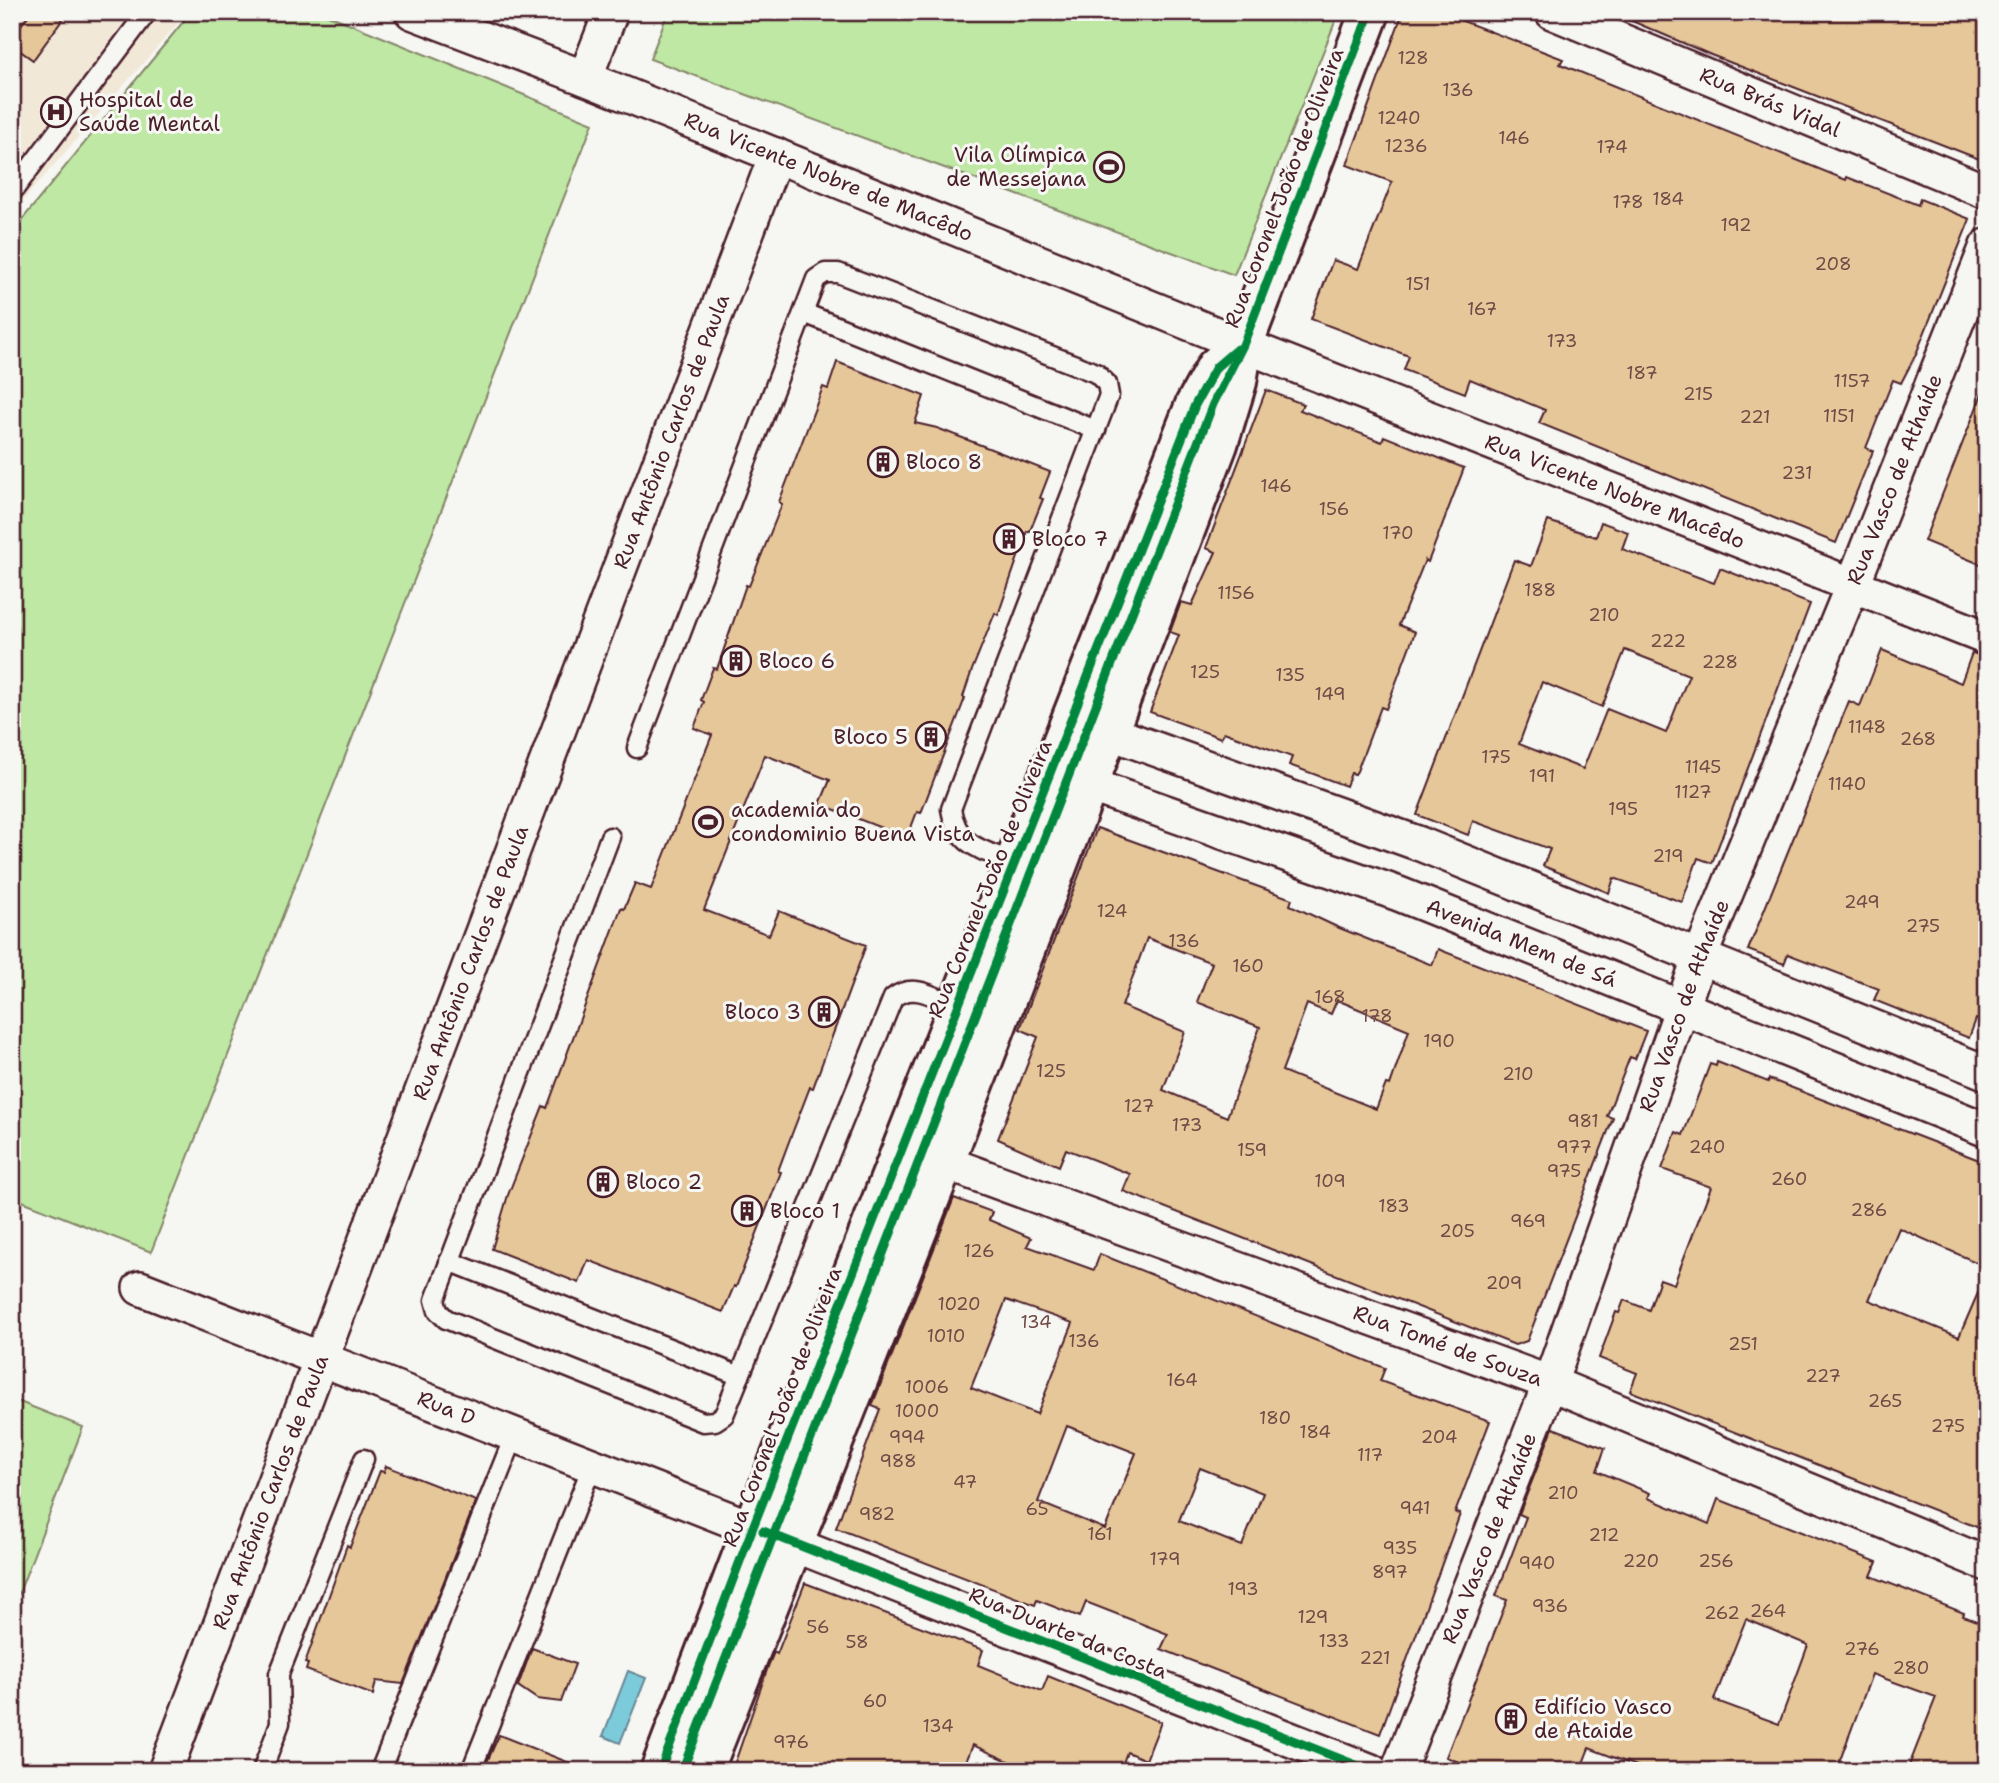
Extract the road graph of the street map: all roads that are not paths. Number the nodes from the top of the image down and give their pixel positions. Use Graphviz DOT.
graph roads {
  1 [pos="147,12"];
  2 [pos="412,12"];
  3 [pos="611,12"];
  4 [pos="1370,12"];
  5 [pos="1552,12"];
  6 [pos="585,79"];
  7 [pos="776,155"];
  8 [pos="12,192"];
  9 [pos="1987,192"];
  10 [pos="1987,246"];
  11 [pos="804,313"];
  12 [pos="1242,345"];
  13 [pos="1096,430"];
  14 [pos="1853,584"];
  15 [pos="1987,638"];
  16 [pos="1072,719"];
  17 [pos="1107,733"];
  18 [pos="637,748"];
  19 [pos="1051,771"];
  20 [pos="1086,785"];
  21 [pos="610,837"];
  22 [pos="1420,844"];
  23 [pos="1015,863"];
  24 [pos="1399,894"];
  25 [pos="1699,959"];
  26 [pos="1682,1006"];
  27 [pos="958,1007"];
  28 [pos="1987,1073"];
  29 [pos="1987,1130"];
  30 [pos="902,1147"];
  31 [pos="944,1163"];
  32 [pos="449,1261"];
  33 [pos="140,1289"];
  34 [pos="319,1358"];
  35 [pos="740,1376"];
  36 [pos="1550,1383"];
  37 [pos="515,1434"];
  38 [pos="364,1459"];
  39 [pos="593,1464"];
  40 [pos="753,1527"];
  41 [pos="792,1542"];
  42 [pos="1987,1564"];
  43 [pos="165,1771"];
  44 [pos="262,1771"];
  45 [pos="380,1771"];
  46 [pos="471,1771"];
  47 [pos="660,1771"];
  48 [pos="703,1771"];
  49 [pos="1371,1771"];
  50 [pos="1398,1771"];
  1 -- 8 [label="lane"];
  2 -- 6 [label="street, Rua Vicente Nobre de Macêdo"];
  3 -- 6 [label="street"];
  4 -- 12 [label="street, Rua Coronel João de Oliveira"];
  5 -- 9 [label="street, Rua Brás Vidal"];
  6 -- 7 [label="street, Rua Vicente Nobre de Macêdo"];
  7 -- 12 [label="street, Rua Vicente Nobre de Macêdo"];
  7 -- 34 [label="street, Rua Antônio Carlos de Paula"];
  10 -- 14 [label="street, Rua Vasco de Athaíde"];
  11 -- 13 [label="lane"];
  11 -- 13 [label="lane"];
  11 -- 18 [label="lane"];
  12 -- 14 [label="street, Rua Vicente Nobre Macêdo"];
  12 -- 16 [label="street, Rua Coronel João de Oliveira"];
  12 -- 17 [label="street, Rua Coronel João de Oliveira"];
  13 -- 23 [label="lane"];
  14 -- 15 [label="street, Rua Vicente Nobre Macêdo"];
  14 -- 25 [label="street, Rua Vasco de Athaíde"];
  16 -- 17 [label="street"];
  16 -- 19 [label="street, Rua Coronel João de Oliveira"];
  17 -- 20 [label="street, Rua Coronel João de Oliveira"];
  17 -- 22 [label="street"];
  19 -- 20 [label="street, Avenida Mem de Sá"];
  19 -- 23 [label="street, Rua Coronel João de Oliveira"];
  20 -- 24 [label="street, Avenida Mem de Sá"];
  20 -- 31 [label="street, Rua Coronel João de Oliveira"];
  21 -- 32 [label="lane"];
  22 -- 24 [label="street"];
  22 -- 25 [label="street"];
  23 -- 27 [label="street, Rua Coronel João de Oliveira"];
  24 -- 26 [label="street, Avenida Mem de Sá"];
  25 -- 26 [label="street, Rua Vasco de Athaíde"];
  25 -- 28 [label="street"];
  26 -- 29 [label="street, Avenida Mem de Sá"];
  26 -- 36 [label="street, Rua Vasco de Athaíde"];
  27 -- 30 [label="street, Rua Coronel João de Oliveira"];
  27 -- 35 [label="lane"];
  30 -- 31 [label="street, Rua Tomé de Souza"];
  30 -- 40 [label="street, Rua Coronel João de Oliveira"];
  31 -- 36 [label="street, Rua Tomé de Souza"];
  31 -- 41 [label="street, Rua Coronel João de Oliveira"];
  32 -- 35 [label="lane"];
  32 -- 35 [label="lane"];
  33 -- 34 [label="street, Rua D"];
  34 -- 37 [label="street, Rua D"];
  34 -- 43 [label="street, Rua Antônio Carlos de Paula"];
  36 -- 42 [label="street, Rua Tomé de Souza"];
  36 -- 50 [label="street, Rua Vasco de Athaíde"];
  37 -- 39 [label="street, Rua D"];
  37 -- 45 [label="lane"];
  38 -- 44 [label="lane"];
  39 -- 40 [label="street, Rua D"];
  39 -- 46 [label="lane"];
  40 -- 41 [label="street, Rua Duarte da Costa"];
  40 -- 47 [label="street, Rua Coronel João de Oliveira"];
  41 -- 48 [label="street, Rua Coronel João de Oliveira"];
  41 -- 49 [label="street, Rua Duarte da Costa"];
}
